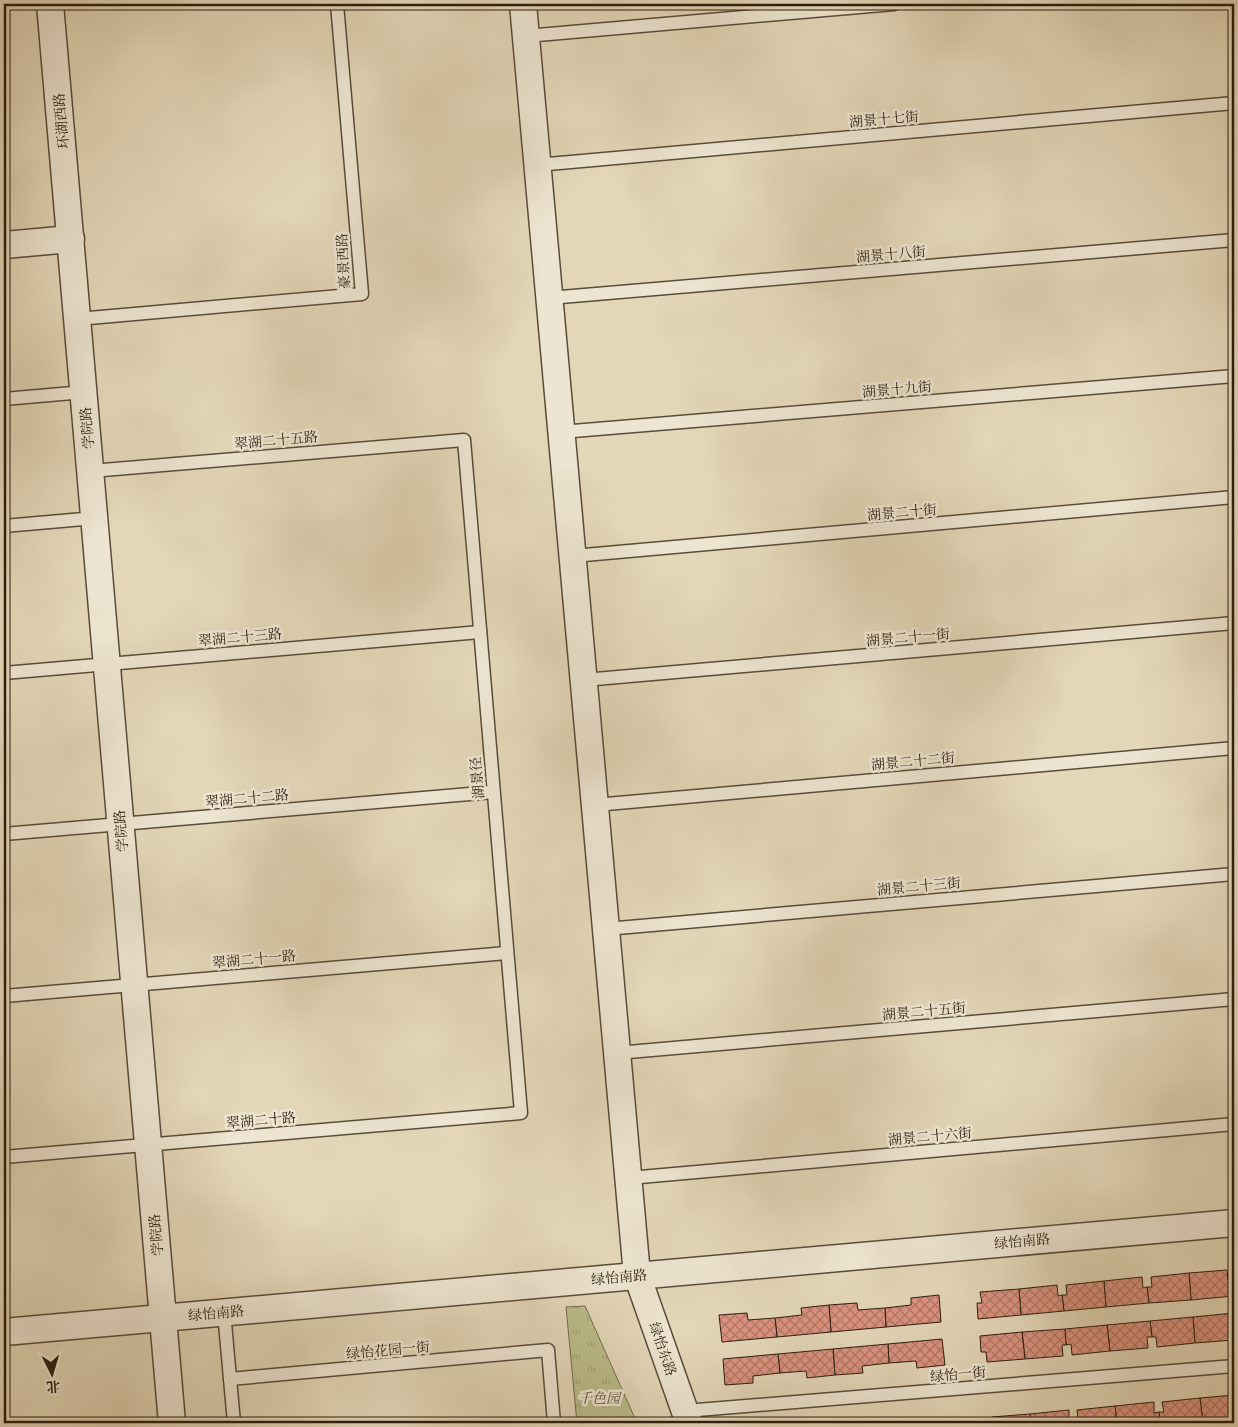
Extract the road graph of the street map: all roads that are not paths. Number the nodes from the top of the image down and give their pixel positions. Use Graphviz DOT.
graph roads {
  1 [pos="50,4"];
  2 [pos="337,4"];
  3 [pos="523,4"];
  4 [pos="894,4"];
  5 [pos="526,36"];
  6 [pos="1234,103"];
  7 [pos="537,165"];
  8 [pos="71,239"];
  9 [pos="1234,240"];
  10 [pos="4,245"];
  11 [pos="549,298"];
  12 [pos="78,319"];
  13 [pos="1234,376"];
  14 [pos="84,392"];
  15 [pos="4,399"];
  16 [pos="561,432"];
  17 [pos="464,440"];
  18 [pos="90,471"];
  19 [pos="1234,497"];
  20 [pos="95,518"];
  21 [pos="4,526"];
  22 [pos="573,556"];
  23 [pos="1234,623"];
  24 [pos="480,632"];
  25 [pos="107,664"];
  26 [pos="4,673"];
  27 [pos="584,680"];
  28 [pos="1234,748"];
  29 [pos="493,792"];
  30 [pos="595,805"];
  31 [pos="121,824"];
  32 [pos="4,834"];
  33 [pos="1234,874"];
  34 [pos="606,929"];
  35 [pos="507,953"];
  36 [pos="134,985"];
  37 [pos="4,996"];
  38 [pos="1234,999"];
  39 [pos="617,1053"];
  40 [pos="521,1113"];
  41 [pos="1234,1124"];
  42 [pos="148,1145"];
  43 [pos="4,1157"];
  44 [pos="629,1178"];
  45 [pos="1234,1223"];
  46 [pos="637,1275"];
  47 [pos="224,1312"];
  48 [pos="163,1318"];
  49 [pos="4,1332"];
  50 [pos="1234,1366"];
  51 [pos="230,1379"];
  52 [pos="687,1417"];
  53 [pos="172,1423"];
  54 [pos="234,1423"];
  55 [pos="554,1423"];
  1 -- 8 [label="street, 环湖西路"];
  2 -- 12 [label="lane, 豪景西路"];
  3 -- 5 [label="street, 绿怡东路"];
  4 -- 5 [label="lane"];
  5 -- 7 [label="street, 绿怡东路"];
  6 -- 7 [label="lane, 湖景十七街"];
  7 -- 11 [label="street, 绿怡东路"];
  8 -- 10 [label="street"];
  8 -- 12 [label="street, 学院路"];
  9 -- 11 [label="lane, 湖景十八街"];
  11 -- 16 [label="street, 绿怡东路"];
  12 -- 14 [label="street, 学院路"];
  13 -- 16 [label="lane, 湖景十九街"];
  14 -- 15 [label="lane"];
  14 -- 18 [label="street, 学院路"];
  16 -- 22 [label="street, 绿怡东路"];
  17 -- 18 [label="lane, 翠湖二十五路"];
  17 -- 24 [label="lane, 湖景径"];
  18 -- 20 [label="street, 学院路"];
  19 -- 22 [label="lane, 湖景二十街"];
  20 -- 21 [label="lane"];
  20 -- 25 [label="street, 学院路"];
  22 -- 27 [label="street, 绿怡东路"];
  23 -- 27 [label="lane, 湖景二十一街"];
  24 -- 25 [label="lane, 翠湖二十三路"];
  24 -- 29 [label="lane, 湖景径"];
  25 -- 26 [label="lane, 翠湖二十三路"];
  25 -- 31 [label="street, 学院路"];
  27 -- 30 [label="street, 绿怡东路"];
  28 -- 30 [label="lane, 湖景二十二街"];
  29 -- 31 [label="lane, 翠湖二十二路"];
  29 -- 35 [label="lane, 湖景径"];
  30 -- 34 [label="street, 绿怡东路"];
  31 -- 32 [label="lane, 翠湖二十二路"];
  31 -- 36 [label="street, 学院路"];
  33 -- 34 [label="lane, 湖景二十三街"];
  34 -- 39 [label="street, 绿怡东路"];
  35 -- 36 [label="lane, 翠湖二十一路"];
  35 -- 40 [label="lane, 湖景径"];
  36 -- 37 [label="lane, 翠湖二十一路"];
  36 -- 42 [label="street, 学院路"];
  38 -- 39 [label="lane, 湖景二十五街"];
  39 -- 44 [label="street, 绿怡东路"];
  40 -- 42 [label="lane, 翠湖二十路"];
  41 -- 44 [label="lane, 湖景二十六街"];
  42 -- 43 [label="lane, 翠湖二十路"];
  42 -- 48 [label="street, 学院路"];
  44 -- 46 [label="street, 绿怡东路"];
  45 -- 46 [label="street, 绿怡南路"];
  46 -- 47 [label="street, 绿怡南路"];
  46 -- 52 [label="street, 绿怡东路"];
  47 -- 48 [label="street, 绿怡南路"];
  47 -- 51 [label="lane"];
  48 -- 49 [label="street, 绿怡南路"];
  48 -- 53 [label="street, 学院路"];
  50 -- 52 [label="lane, 绿怡一街"];
  51 -- 54 [label="lane"];
  51 -- 55 [label="lane, 绿怡花园一街"];
}
